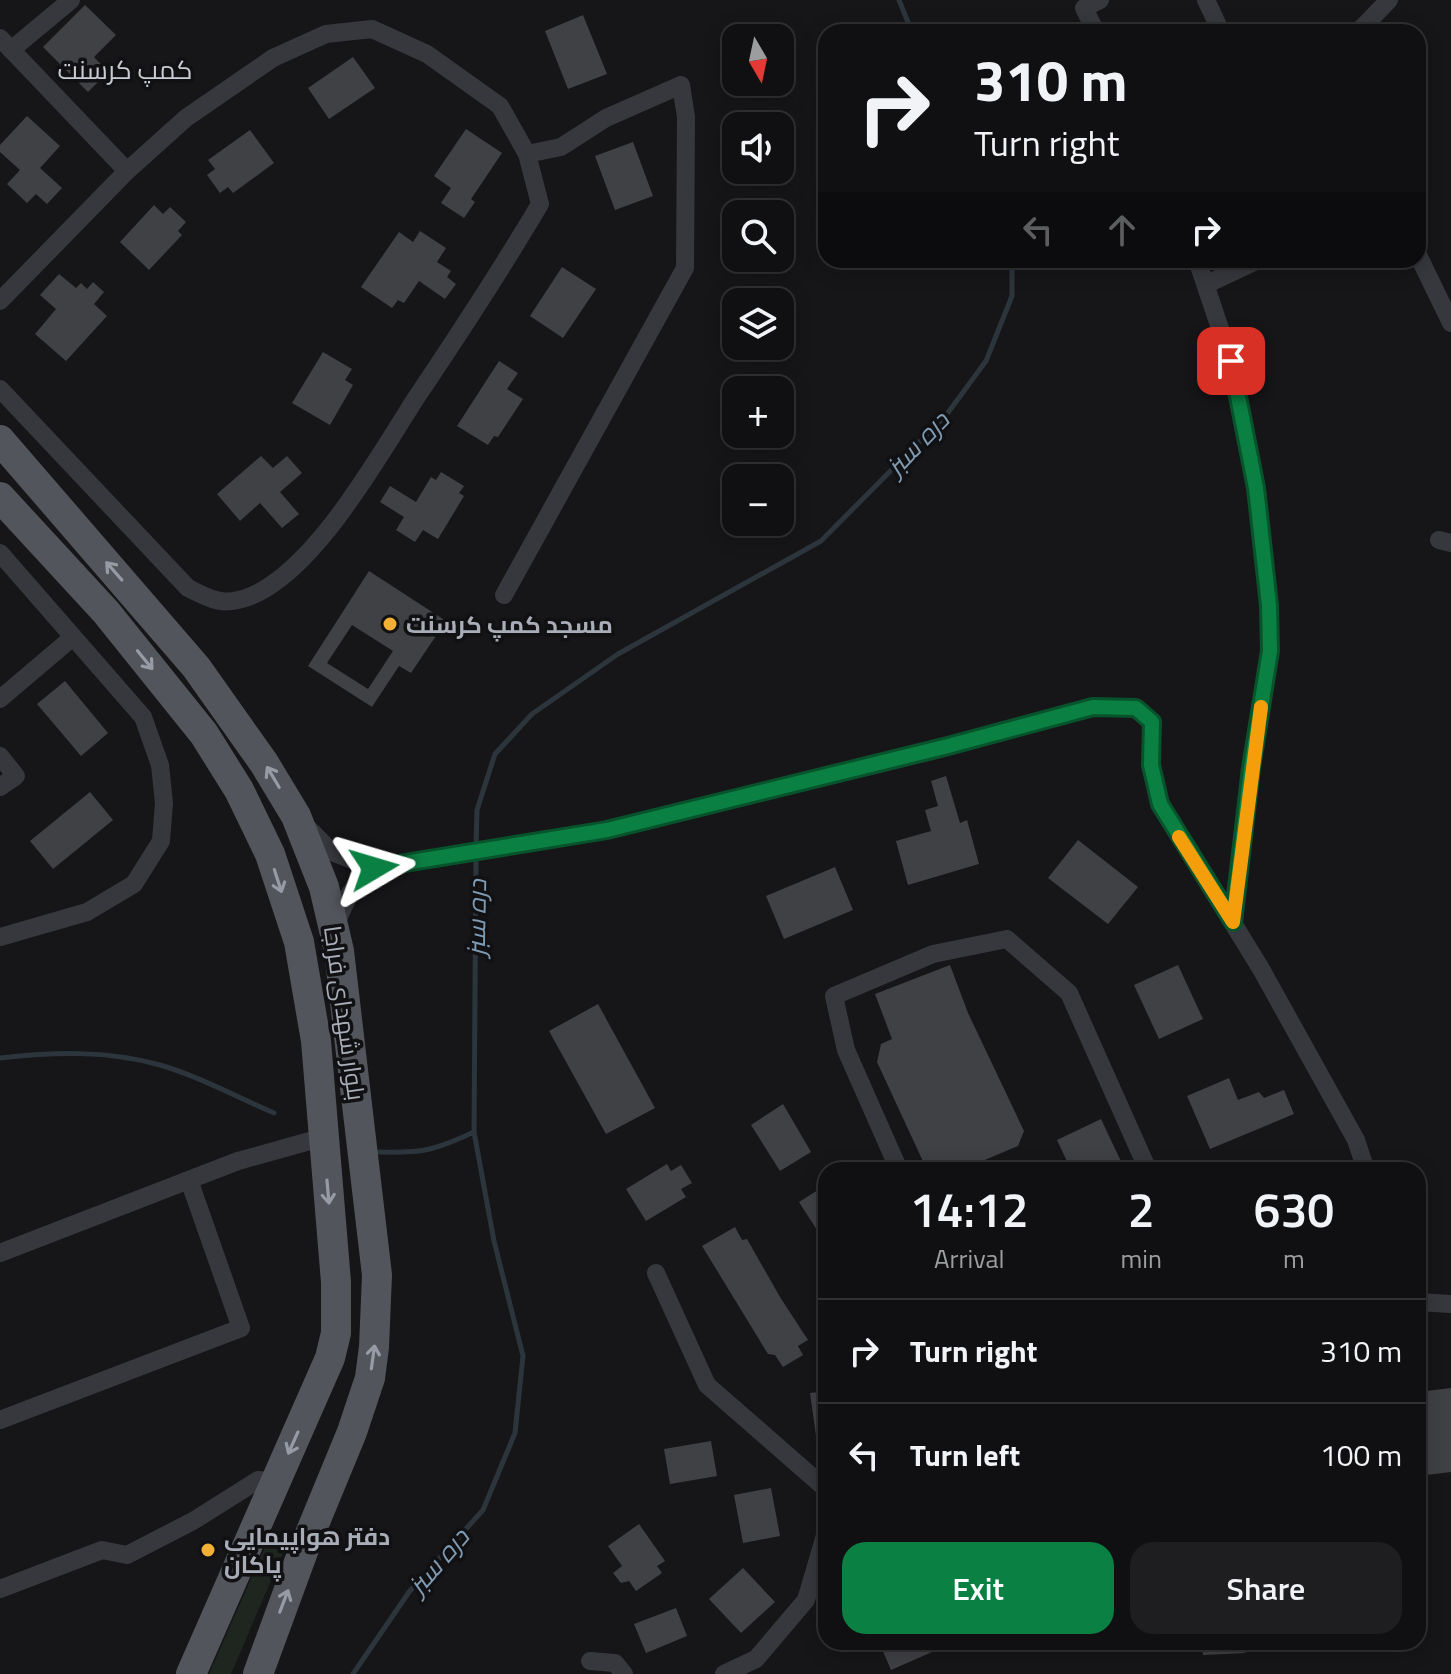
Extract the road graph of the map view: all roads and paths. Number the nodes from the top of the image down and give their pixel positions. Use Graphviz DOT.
graph roads {
  1 [pos="71,0"];
  2 [pos="1206,0"];
  3 [pos="1389,0"];
  4 [pos="1092,4"];
  5 [pos="1095,24"];
  6 [pos="1217,24"];
  7 [pos="1366,24"];
  8 [pos="6,44"];
  9 [pos="527,154"];
  10 [pos="127,171"];
  11 [pos="1200,268"];
  12 [pos="1241,268"];
  13 [pos="1424,268"];
  14 [pos="1207,284"];
  15 [pos="0,301"];
  16 [pos="1451,323"];
  17 [pos="0,389"];
  18 [pos="0,440"];
  19 [pos="0,497"];
  20 [pos="0,553"];
  21 [pos="504,595"];
  22 [pos="73,637"];
  23 [pos="0,699"];
  24 [pos="0,756"];
  25 [pos="0,787"];
  26 [pos="296,816"];
  27 [pos="374,868"];
  28 [pos="1233,922"];
  29 [pos="333,928"];
  30 [pos="0,937"];
  31 [pos="324,1137"];
  32 [pos="895,1162"];
  33 [pos="1144,1162"];
  34 [pos="1363,1162"];
  35 [pos="189,1180"];
  36 [pos="0,1253"];
  37 [pos="656,1273"];
  38 [pos="1426,1302"];
  39 [pos="1451,1304"];
  40 [pos="0,1420"];
  41 [pos="276,1482"];
  42 [pos="818,1482"];
  43 [pos="818,1559"];
  44 [pos="0,1589"];
  45 [pos="590,1661"];
  46 [pos="191,1674"];
  47 [pos="258,1674"];
  48 [pos="624,1674"];
  49 [pos="724,1674"];
  1 -- 8 [label="street"];
  2 -- 6 [label="street"];
  3 -- 7 [label="street"];
  4 -- 5 [label="street"];
  8 -- 10 [label="street"];
  9 -- 10 [label="street"];
  9 -- 17 [label="street"];
  9 -- 21 [label="street"];
  10 -- 15 [label="street"];
  11 -- 14 [label="street"];
  12 -- 14 [label="street"];
  13 -- 16 [label="street"];
  14 -- 28 [label="street"];
  26 -- 18 [label="main road, بلوار شهدای فراجا, one-way"];
  19 -- 31 [label="main road, بلوار شهدای فراجا, one-way"];
  20 -- 22 [label="street"];
  22 -- 23 [label="street"];
  22 -- 30 [label="street"];
  24 -- 25 [label="street"];
  26 -- 27 [label="street"];
  26 -- 29 [label="main road, بلوار شهدای فراجا"];
  27 -- 28 [label="street"];
  27 -- 29 [label="street"];
  28 -- 34 [label="street"];
  47 -- 29 [label="main road, بلوار شهدای فراجا, one-way"];
  31 -- 35 [label="street"];
  31 -- 41 [label="main road, بلوار شهدای فراجا, one-way"];
  32 -- 33 [label="street"];
  35 -- 36 [label="street"];
  35 -- 40 [label="street"];
  37 -- 42 [label="street"];
  38 -- 39 [label="street"];
  41 -- 44 [label="street"];
  41 -- 46 [label="main road, بلوار شهدای فراجا"];
  43 -- 49 [label="street"];
  45 -- 48 [label="street"];
}
